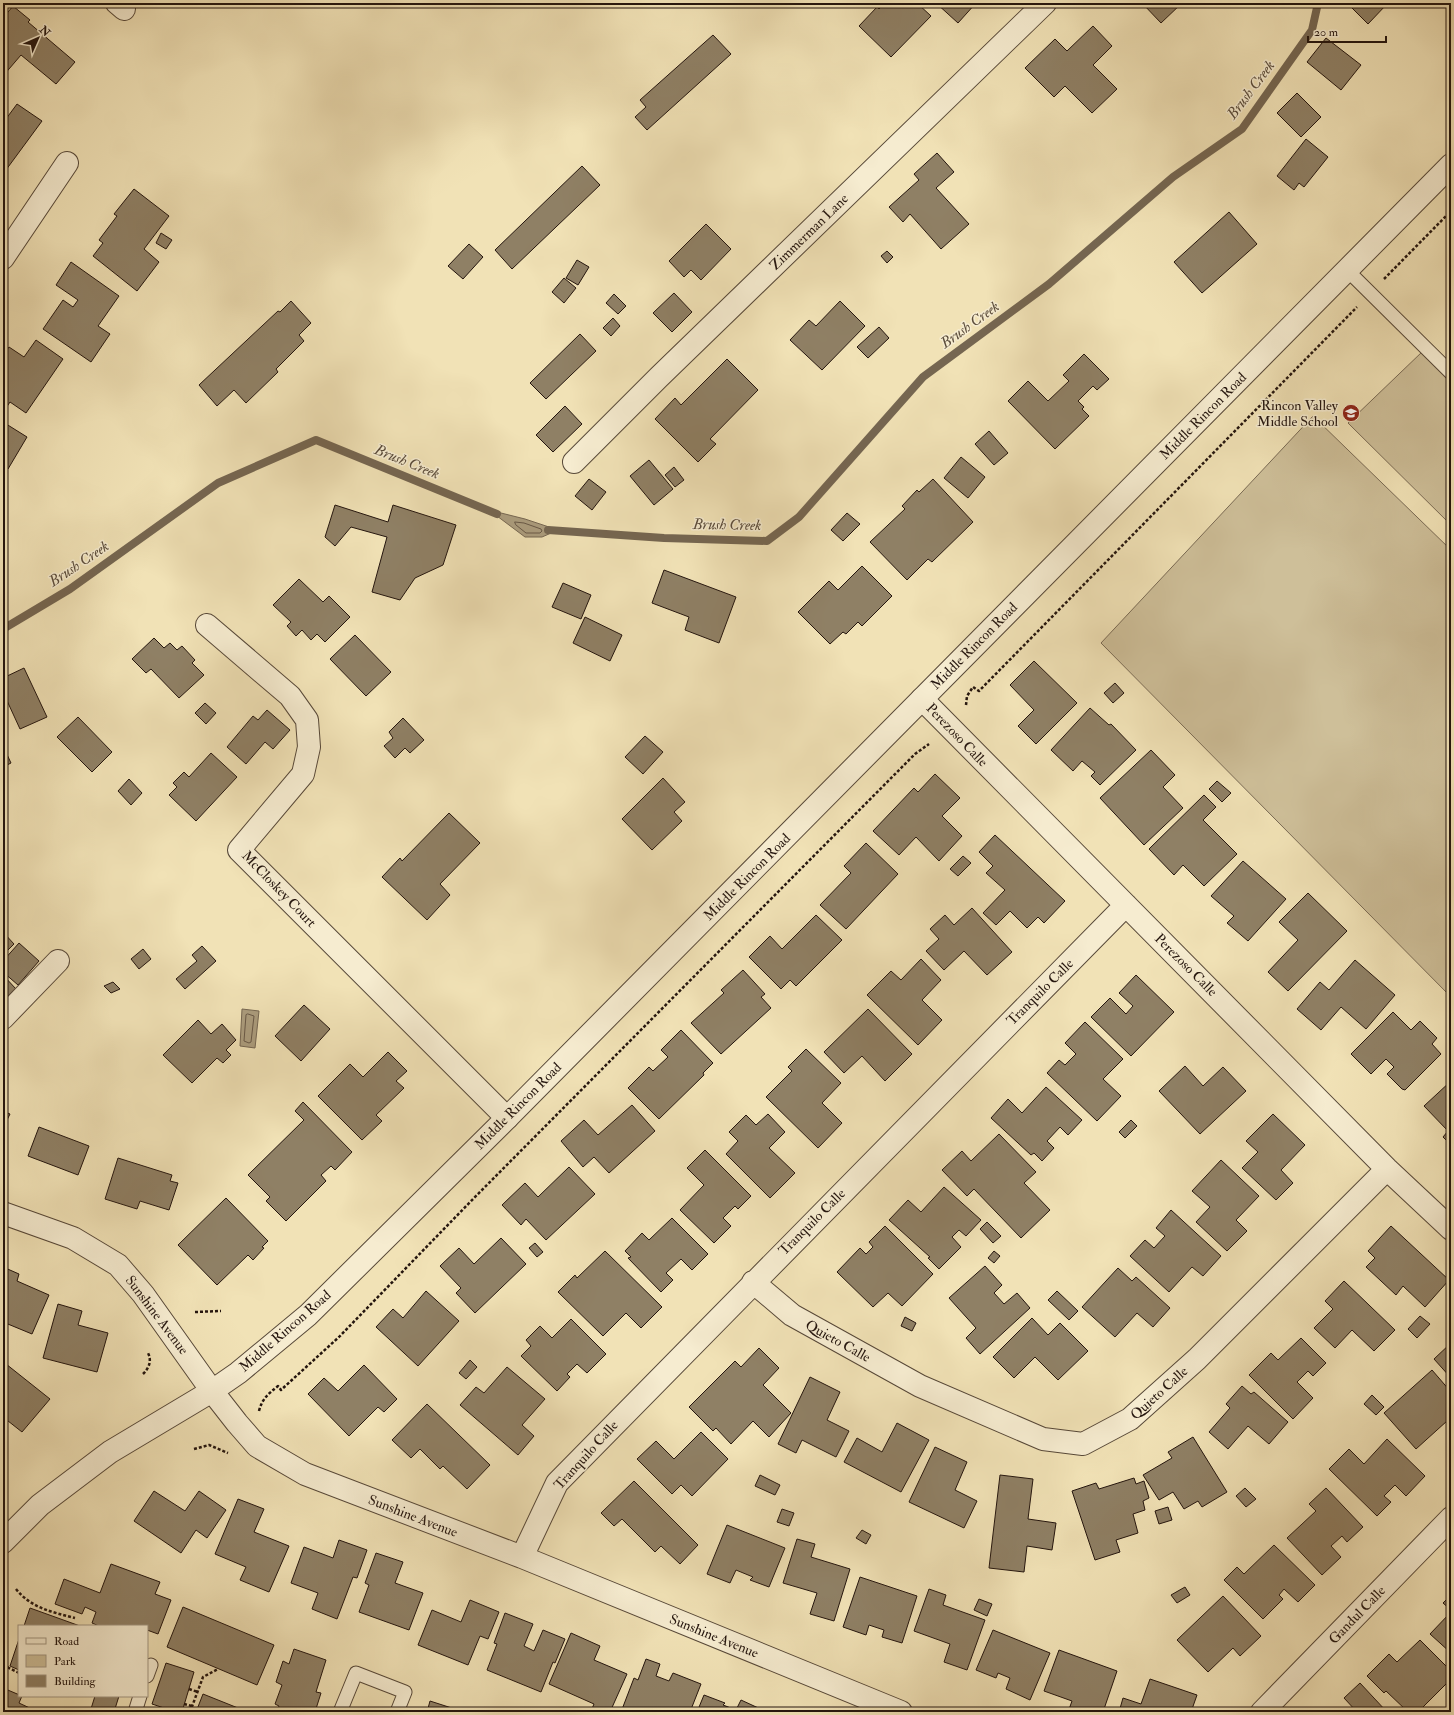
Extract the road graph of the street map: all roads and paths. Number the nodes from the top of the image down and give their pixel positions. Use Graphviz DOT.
graph roads {
  1 [pos="1045,3"];
  2 [pos="67,163"];
  3 [pos="1451,165"];
  4 [pos="1451,211"];
  5 [pos="1448,215"];
  6 [pos="1451,218"];
  7 [pos="6,249"];
  8 [pos="1348,270"];
  9 [pos="1370,293"];
  10 [pos="1451,373"];
  11 [pos="574,462"];
  12 [pos="207,625"];
  13 [pos="922,699"];
  14 [pos="966,705"];
  15 [pos="929,744"];
  16 [pos="1126,904"];
  17 [pos="58,961"];
  18 [pos="3,1018"];
  19 [pos="507,1118"];
  20 [pos="1387,1169"];
  21 [pos="3,1212"];
  22 [pos="1451,1229"];
  23 [pos="753,1282"];
  24 [pos="221,1311"];
  25 [pos="195,1312"];
  26 [pos="148,1353"];
  27 [pos="143,1374"];
  28 [pos="212,1391"];
  29 [pos="259,1411"];
  30 [pos="194,1449"];
  31 [pos="228,1453"];
  32 [pos="1451,1518"];
  33 [pos="3,1542"];
  34 [pos="522,1557"];
  35 [pos="16,1589"];
  36 [pos="75,1618"];
  37 [pos="3,1666"];
  38 [pos="218,1668"];
  39 [pos="18,1674"];
  40 [pos="189,1689"];
  41 [pos="198,1692"];
  42 [pos="140,1697"];
  43 [pos="184,1704"];
  44 [pos="192,1706"];
  45 [pos="897,1711"];
  46 [pos="134,1712"];
  47 [pos="190,1712"];
  48 [pos="340,1712"];
  49 [pos="397,1712"];
  50 [pos="1262,1712"];
  1 -- 11 [label="street, Zimmerman Lane"];
  2 -- 7 [label="street"];
  3 -- 8 [label="street, Middle Rincon Road"];
  4 -- 5 [label="path"];
  5 -- 6 [label="path"];
  5 -- 9 [label="path"];
  8 -- 9 [label="lane"];
  8 -- 13 [label="street, Middle Rincon Road"];
  9 -- 10 [label="lane"];
  9 -- 14 [label="path"];
  12 -- 19 [label="street, McCloskey Court"];
  13 -- 16 [label="street, Perezoso Calle"];
  13 -- 19 [label="street, Middle Rincon Road"];
  15 -- 29 [label="path"];
  16 -- 20 [label="street, Perezoso Calle"];
  16 -- 23 [label="street, Tranquilo Calle"];
  17 -- 18 [label="street"];
  19 -- 28 [label="street, Middle Rincon Road"];
  20 -- 22 [label="street, Perezoso Calle"];
  20 -- 23 [label="street, Quieto Calle"];
  21 -- 28 [label="street, Sunshine Avenue"];
  23 -- 34 [label="street, Tranquilo Calle"];
  24 -- 25 [label="path"];
  26 -- 27 [label="path"];
  28 -- 33 [label="street, Middle Rincon Road"];
  28 -- 34 [label="street, Sunshine Avenue"];
  30 -- 31 [label="path"];
  32 -- 50 [label="street, Gandul Calle"];
  34 -- 45 [label="street, Sunshine Avenue"];
  35 -- 36 [label="path"];
  37 -- 39 [label="path"];
  38 -- 41 [label="path"];
  40 -- 41 [label="path"];
  41 -- 44 [label="path"];
  42 -- 46 [label="lane"];
  43 -- 44 [label="path"];
  44 -- 47 [label="path"];
  48 -- 49 [label="lane"];
}
